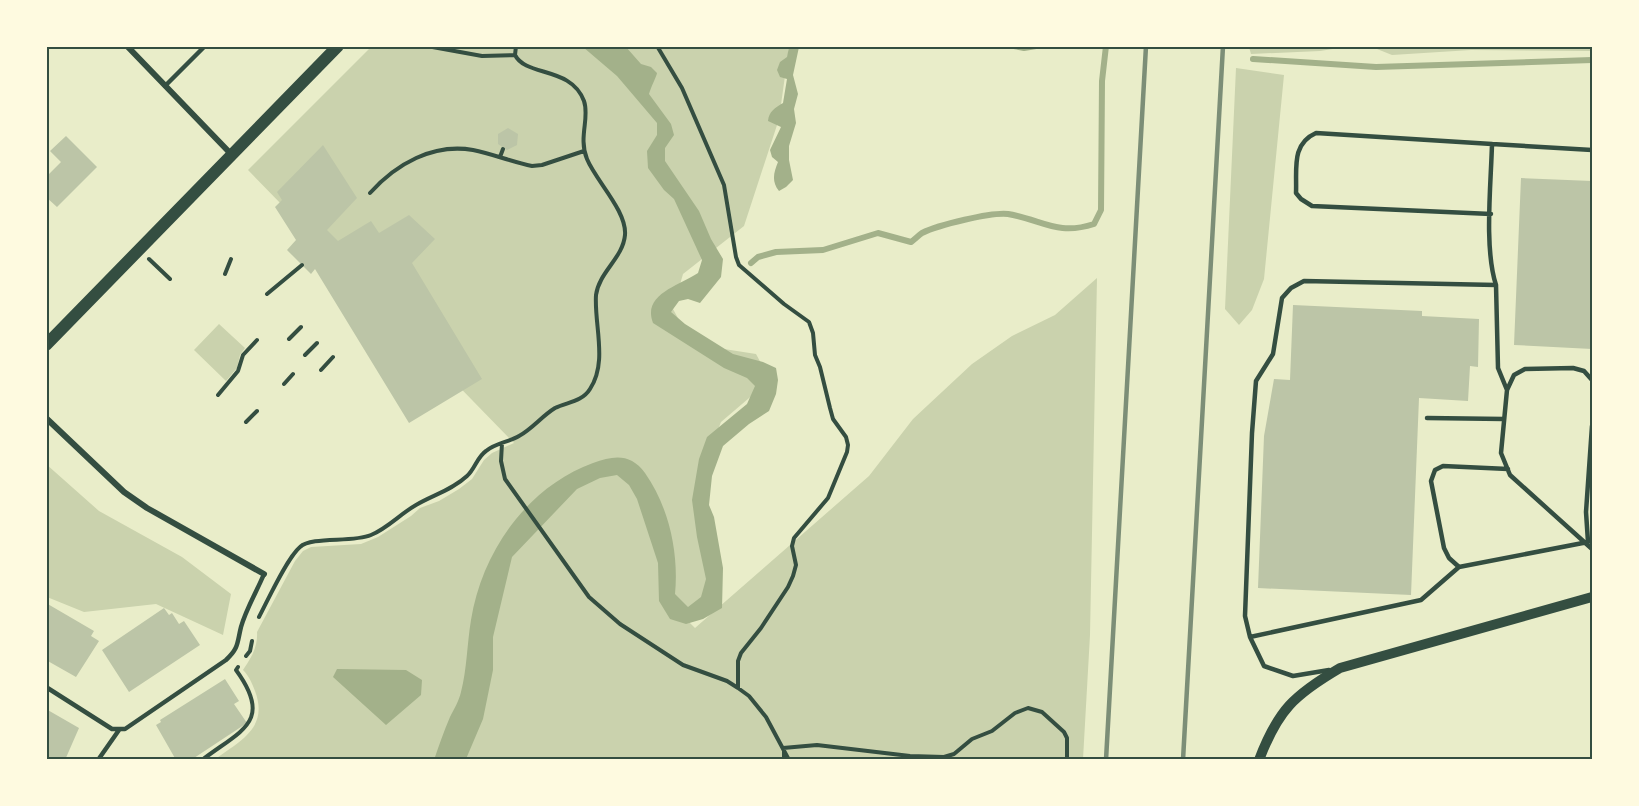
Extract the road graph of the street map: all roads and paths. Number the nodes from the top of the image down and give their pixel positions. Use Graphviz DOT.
graph roads {
  1 [pos="127,46"];
  2 [pos="338,46"];
  3 [pos="427,46"];
  4 [pos="516,46"];
  5 [pos="657,46"];
  6 [pos="202,48"];
  7 [pos="515,55"];
  8 [pos="165,86"];
  9 [pos="1492,144"];
  10 [pos="503,149"];
  11 [pos="1593,150"];
  12 [pos="584,151"];
  13 [pos="232,155"];
  14 [pos="500,157"];
  15 [pos="370,193"];
  16 [pos="1491,214"];
  17 [pos="140,249"];
  18 [pos="231,259"];
  19 [pos="302,265"];
  20 [pos="225,274"];
  21 [pos="170,279"];
  22 [pos="1496,285"];
  23 [pos="267,294"];
  24 [pos="301,327"];
  25 [pos="290,339"];
  26 [pos="257,340"];
  27 [pos="317,342"];
  28 [pos="46,345"];
  29 [pos="305,355"];
  30 [pos="333,357"];
  31 [pos="321,370"];
  32 [pos="293,374"];
  33 [pos="1593,380"];
  34 [pos="284,384"];
  35 [pos="1507,390"];
  36 [pos="218,395"];
  37 [pos="257,411"];
  38 [pos="1427,417"];
  39 [pos="46,418"];
  40 [pos="1504,419"];
  41 [pos="246,422"];
  42 [pos="1593,426"];
  43 [pos="502,443"];
  44 [pos="1508,469"];
  45 [pos="1588,542"];
  46 [pos="1593,549"];
  47 [pos="1460,567"];
  48 [pos="264,574"];
  49 [pos="1593,597"];
  50 [pos="255,625"];
  51 [pos="253,637"];
  52 [pos="1250,637"];
  53 [pos="1340,668"];
  54 [pos="46,687"];
  55 [pos="738,688"];
  56 [pos="118,730"];
  57 [pos="783,748"];
  58 [pos="98,759"];
  59 [pos="202,759"];
  60 [pos="784,759"];
  61 [pos="789,759"];
  62 [pos="1067,759"];
  63 [pos="1258,759"];
  1 -- 8 [label="street"];
  2 -- 13 [label="main road"];
  3 -- 7 [label="path"];
  4 -- 7 [label="path"];
  5 -- 55 [label="path"];
  6 -- 8 [label="lane"];
  7 -- 12 [label="path"];
  8 -- 13 [label="street"];
  9 -- 11 [label="lane"];
  9 -- 16 [label="lane"];
  9 -- 16 [label="lane"];
  10 -- 14 [label="path"];
  12 -- 14 [label="path"];
  12 -- 43 [label="path"];
  13 -- 17 [label="main road"];
  14 -- 15 [label="path"];
  16 -- 22 [label="lane"];
  17 -- 21 [label="path"];
  17 -- 28 [label="main road"];
  18 -- 20 [label="path"];
  19 -- 23 [label="path"];
  22 -- 35 [label="lane"];
  22 -- 52 [label="lane"];
  24 -- 25 [label="path"];
  26 -- 36 [label="path"];
  27 -- 29 [label="path"];
  30 -- 31 [label="path"];
  32 -- 34 [label="path"];
  33 -- 35 [label="lane"];
  35 -- 40 [label="lane"];
  37 -- 41 [label="path"];
  38 -- 40 [label="lane"];
  39 -- 48 [label="street"];
  40 -- 44 [label="lane"];
  42 -- 45 [label="lane"];
  43 -- 50 [label="path"];
  43 -- 55 [label="path"];
  44 -- 45 [label="lane"];
  44 -- 47 [label="lane"];
  45 -- 46 [label="lane"];
  45 -- 47 [label="lane"];
  47 -- 52 [label="lane"];
  48 -- 56 [label="lane"];
  49 -- 53 [label="street"];
  51 -- 59 [label="path"];
  52 -- 53 [label="lane"];
  53 -- 63 [label="street"];
  54 -- 56 [label="lane"];
  55 -- 57 [label="path"];
  56 -- 58 [label="lane"];
  57 -- 60 [label="path"];
  57 -- 61 [label="path"];
  57 -- 62 [label="path"];
}
